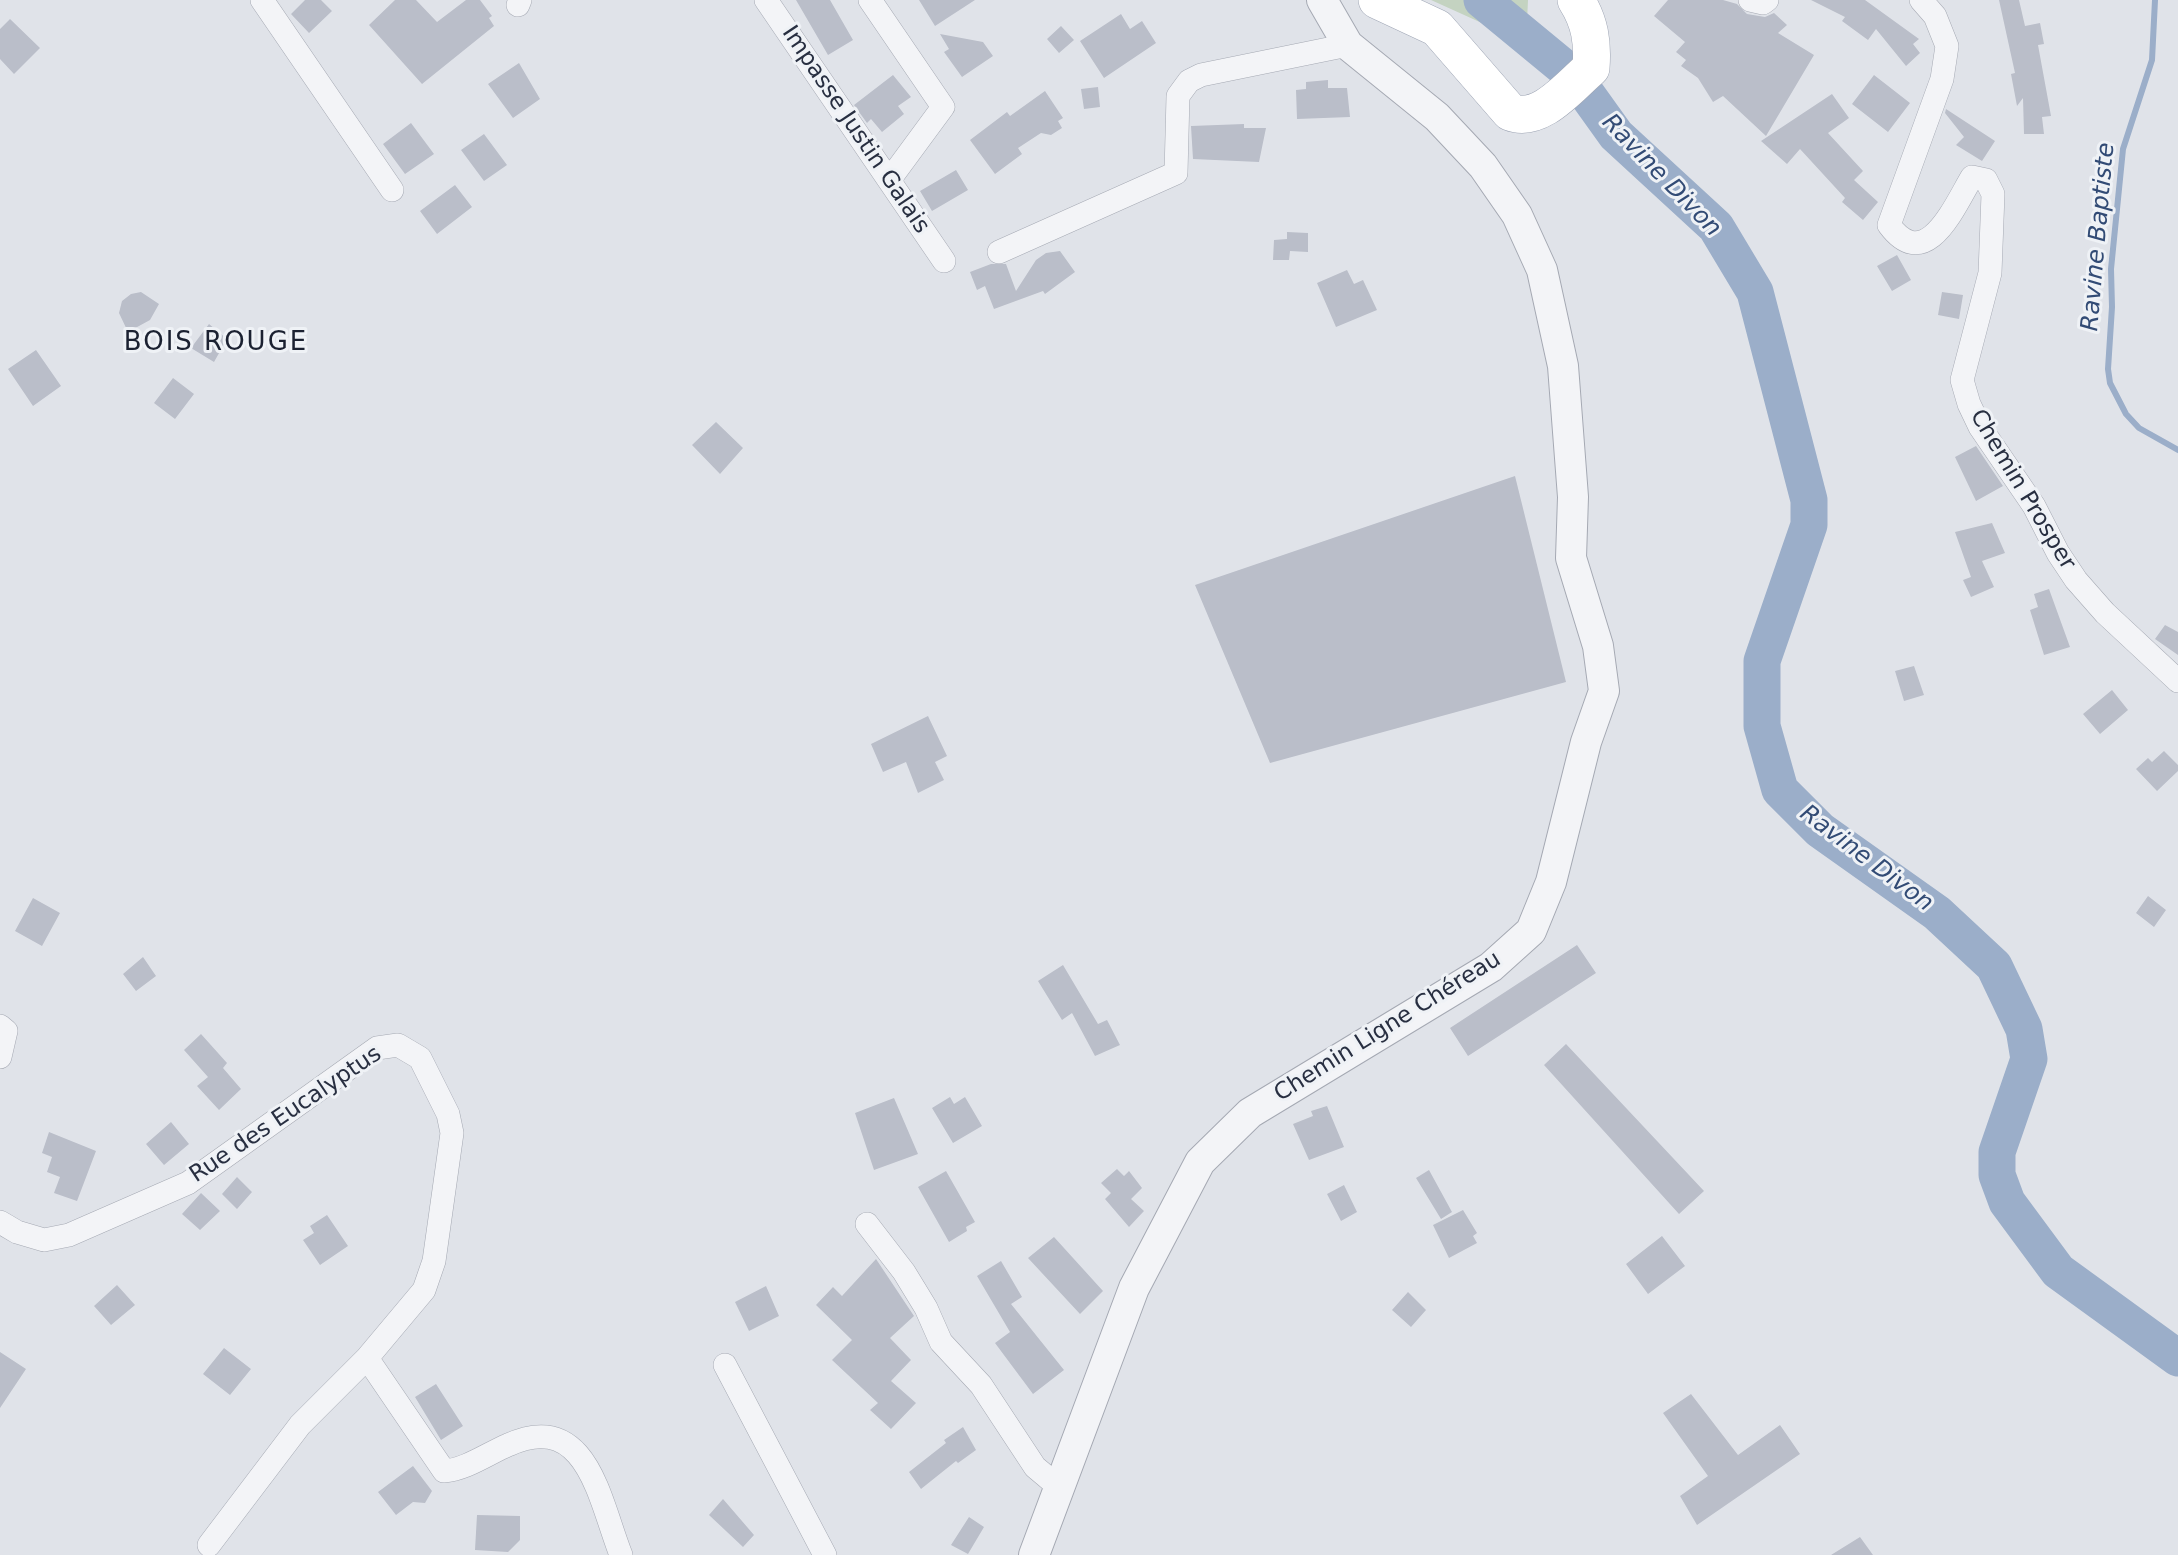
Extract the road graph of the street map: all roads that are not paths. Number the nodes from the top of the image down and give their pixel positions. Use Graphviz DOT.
graph roads {
  1 [pos="262,0"];
  2 [pos="766,0"];
  3 [pos="870,0"];
  4 [pos="1322,0"];
  5 [pos="1377,0"];
  6 [pos="1576,0"];
  7 [pos="1749,0"];
  8 [pos="1767,0"];
  9 [pos="1922,0"];
  10 [pos="1348,45"];
  11 [pos="890,179"];
  12 [pos="392,190"];
  13 [pos="999,252"];
  14 [pos="944,261"];
  15 [pos="2178,681"];
  16 [pos="0,1026"];
  17 [pos="0,1057"];
  18 [pos="0,1222"];
  19 [pos="867,1224"];
  20 [pos="367,1359"];
  21 [pos="725,1365"];
  22 [pos="1060,1488"];
  23 [pos="209,1545"];
  24 [pos="621,1555"];
  25 [pos="825,1555"];
  26 [pos="1034,1555"];
  1 -- 12 [label="street"];
  2 -- 11 [label="street, Impasse Justin Galais"];
  3 -- 11 [label="street"];
  4 -- 10 [label="street, Chemin Ligne Chéreau"];
  5 -- 6 [label="main road"];
  7 -- 8 [label="street"];
  9 -- 15 [label="street, Chemin Prosper"];
  10 -- 13 [label="street"];
  10 -- 22 [label="street, Chemin Ligne Chéreau"];
  11 -- 14 [label="street, Impasse Justin Galais"];
  16 -- 17 [label="street"];
  18 -- 20 [label="street, Rue des Eucalyptus"];
  19 -- 22 [label="street"];
  20 -- 23 [label="street, Rue des Eucalyptus"];
  20 -- 24 [label="street"];
  21 -- 25 [label="street"];
  22 -- 26 [label="street, Chemin Ligne Chéreau"];
}
